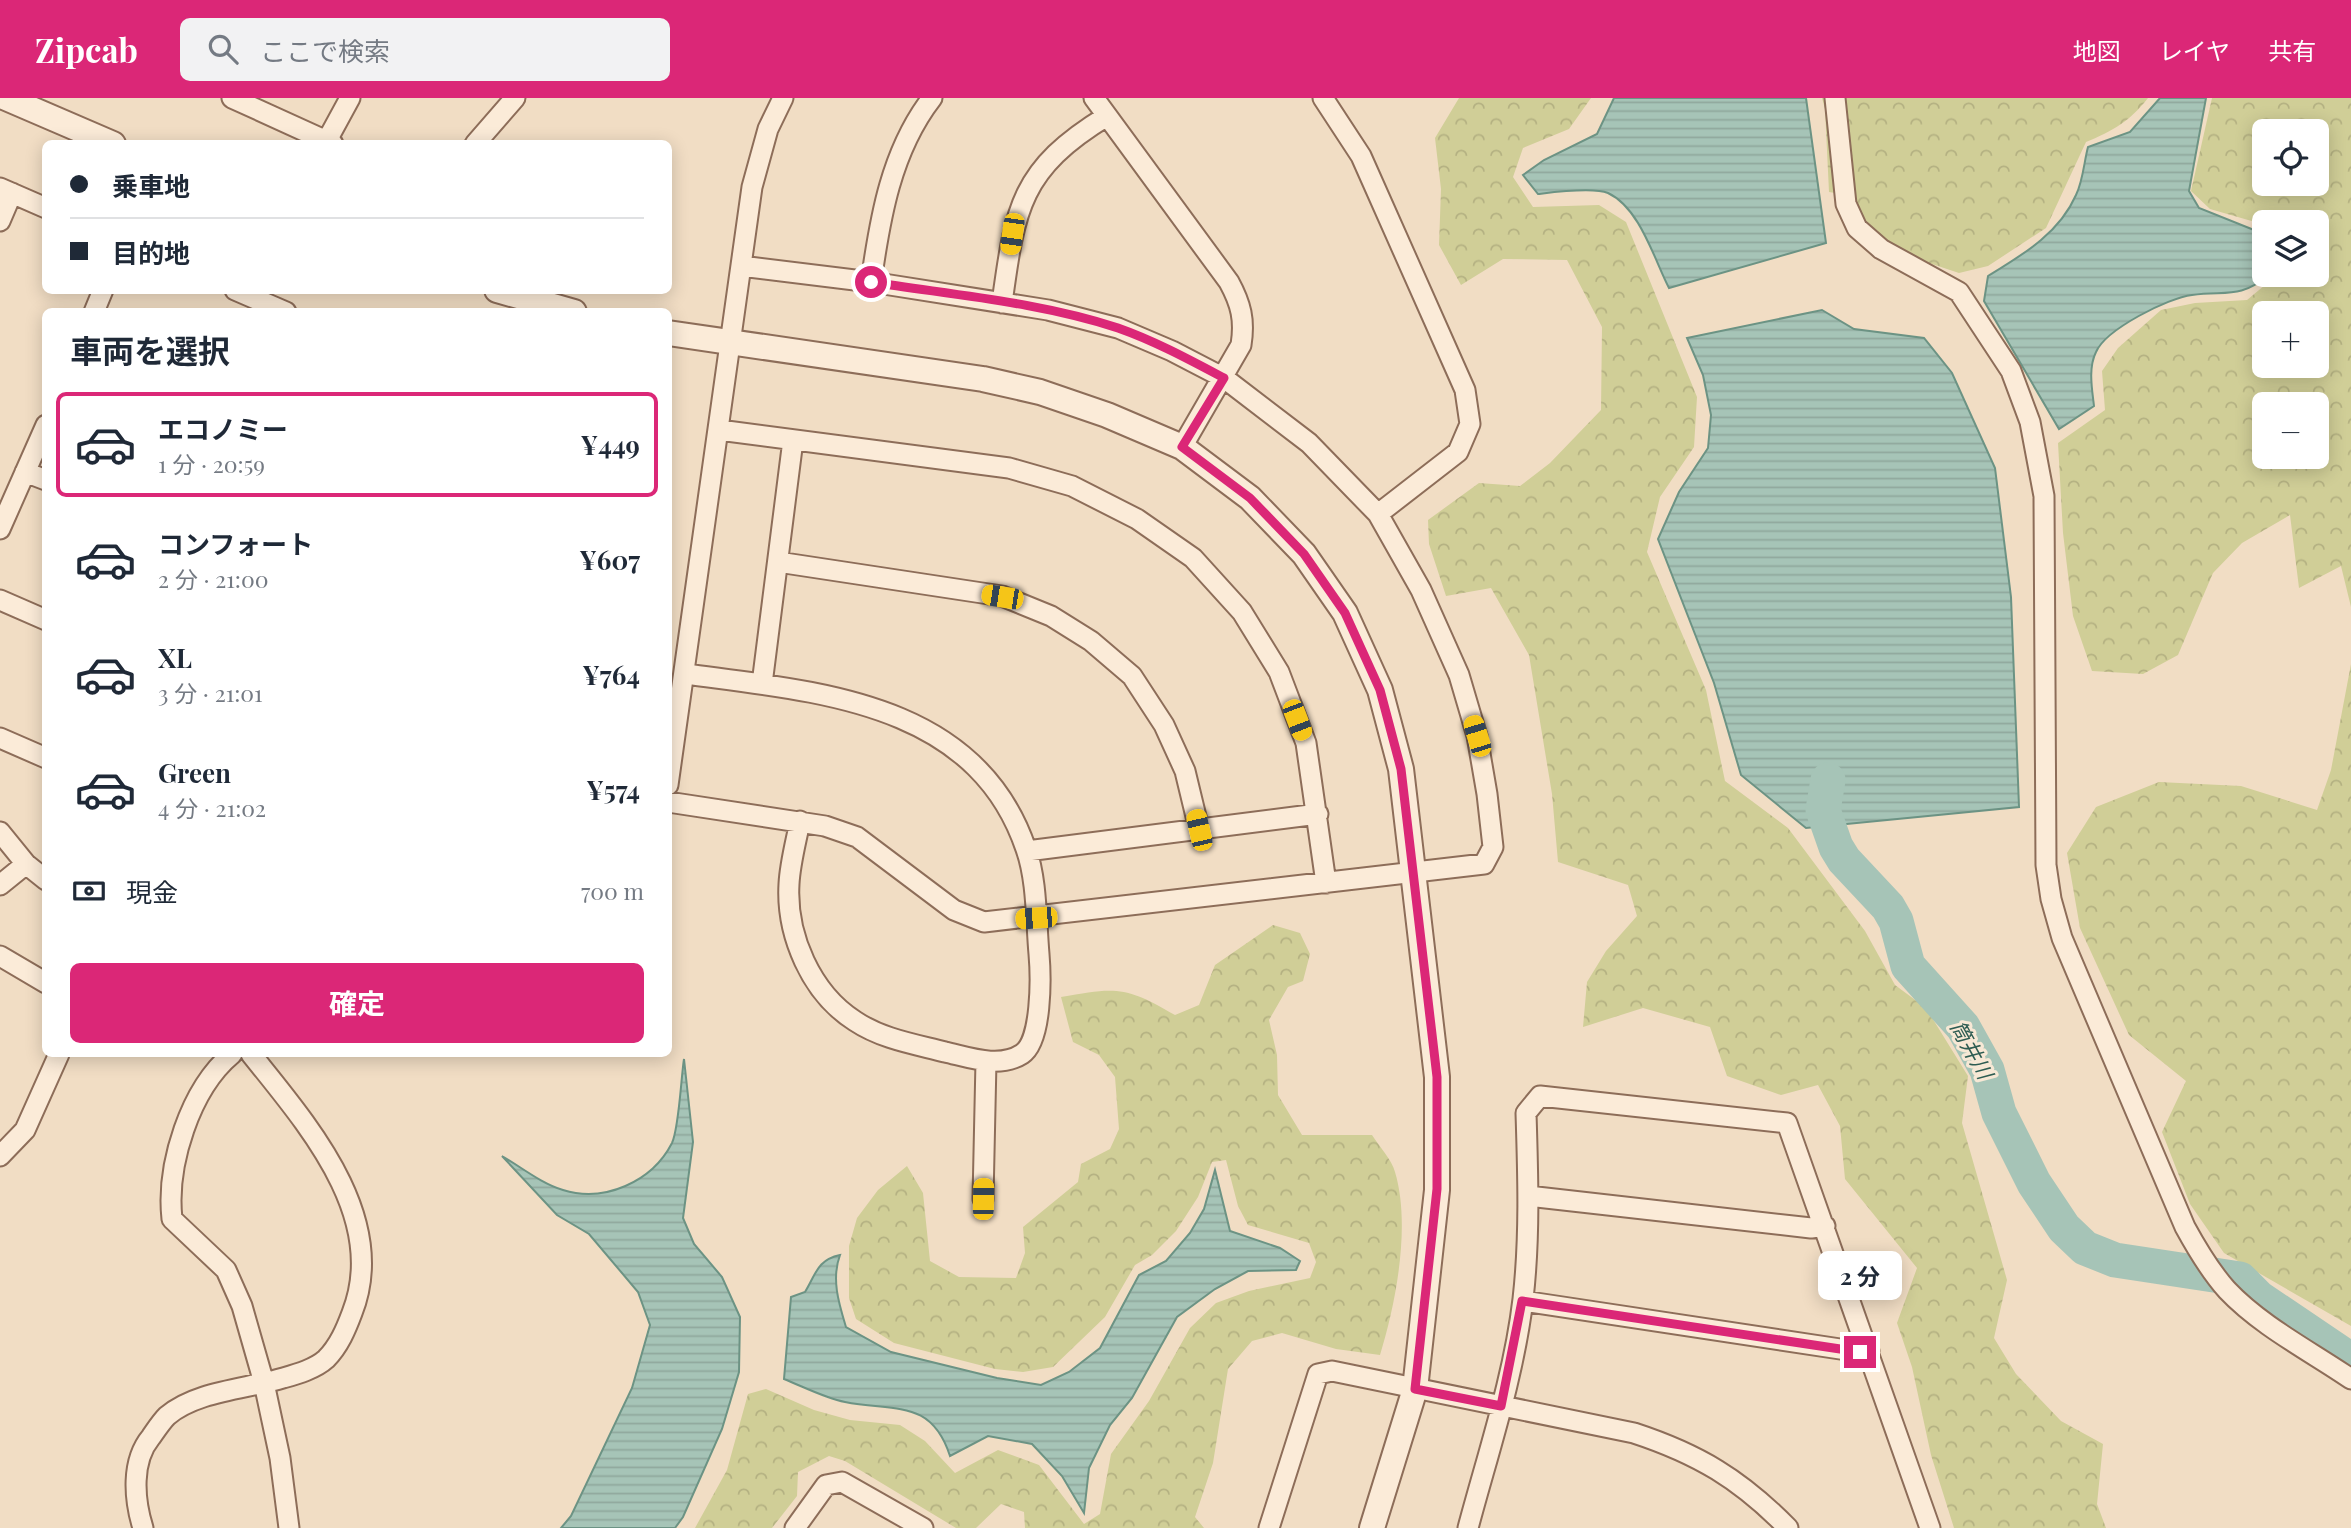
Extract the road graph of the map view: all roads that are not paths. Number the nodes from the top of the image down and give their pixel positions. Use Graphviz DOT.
graph roads {
  1 [pos="6,98"];
  2 [pos="232,98"];
  3 [pos="351,98"];
  4 [pos="515,98"];
  5 [pos="783,98"];
  6 [pos="932,98"];
  7 [pos="1094,98"];
  8 [pos="1323,98"];
  9 [pos="1835,98"];
  10 [pos="1107,116"];
  11 [pos="104,140"];
  12 [pos="322,140"];
  13 [pos="330,140"];
  14 [pos="478,140"];
  15 [pos="6,191"];
  16 [pos="42,206"];
  17 [pos="0,221"];
  18 [pos="741,266"];
  19 [pos="871,282"];
  20 [pos="244,294"];
  21 [pos="511,294"];
  22 [pos="1002,303"];
  23 [pos="277,308"];
  24 [pos="559,308"];
  25 [pos="672,334"];
  26 [pos="729,343"];
  27 [pos="1224,378"];
  28 [pos="719,430"];
  29 [pos="42,434"];
  30 [pos="793,440"];
  31 [pos="1182,447"];
  32 [pos="25,472"];
  33 [pos="42,478"];
  34 [pos="1378,514"];
  35 [pos="0,529"];
  36 [pos="778,562"];
  37 [pos="0,600"];
  38 [pos="42,618"];
  39 [pos="685,674"];
  40 [pos="762,684"];
  41 [pos="0,738"];
  42 [pos="42,756"];
  43 [pos="672,759"];
  44 [pos="672,803"];
  45 [pos="1318,814"];
  46 [pos="800,821"];
  47 [pos="1199,830"];
  48 [pos="0,832"];
  49 [pos="1027,851"];
  50 [pos="26,864"];
  51 [pos="1414,873"];
  52 [pos="42,877"];
  53 [pos="1326,883"];
  54 [pos="0,886"];
  55 [pos="1036,918"];
  56 [pos="0,956"];
  57 [pos="42,981"];
  58 [pos="58,1057"];
  59 [pos="228,1057"];
  60 [pos="253,1057"];
  61 [pos="986,1061"];
  62 [pos="0,1156"];
  63 [pos="1528,1196"];
  64 [pos="983,1199"];
  65 [pos="1825,1226"];
  66 [pos="1522,1301"];
  67 [pos="1869,1351"];
  68 [pos="2351,1378"];
  69 [pos="264,1383"];
  70 [pos="1415,1389"];
  71 [pos="1501,1406"];
  72 [pos="143,1528"];
  73 [pos="289,1528"];
  74 [pos="795,1528"];
  75 [pos="923,1528"];
  76 [pos="1269,1528"];
  77 [pos="1372,1528"];
  78 [pos="1468,1528"];
  79 [pos="1788,1528"];
  80 [pos="1930,1528"];
  1 -- 11 [label="street"];
  2 -- 12 [label="street"];
  3 -- 13 [label="street"];
  4 -- 14 [label="street"];
  5 -- 18 [label="street"];
  6 -- 19 [label="street"];
  7 -- 10 [label="street"];
  8 -- 34 [label="street"];
  9 -- 68 [label="street"];
  10 -- 22 [label="street"];
  10 -- 27 [label="street"];
  15 -- 16 [label="street"];
  15 -- 17 [label="street"];
  18 -- 19 [label="street"];
  18 -- 26 [label="street"];
  19 -- 22 [label="street"];
  20 -- 23 [label="street"];
  21 -- 24 [label="street"];
  22 -- 27 [label="street"];
  25 -- 26 [label="street"];
  26 -- 28 [label="street"];
  26 -- 31 [label="street"];
  27 -- 31 [label="street"];
  27 -- 34 [label="street"];
  28 -- 30 [label="street"];
  28 -- 39 [label="street"];
  29 -- 32 [label="street"];
  30 -- 36 [label="street"];
  30 -- 45 [label="street"];
  31 -- 51 [label="street"];
  32 -- 33 [label="street"];
  32 -- 35 [label="street"];
  34 -- 51 [label="street"];
  36 -- 40 [label="street"];
  36 -- 47 [label="street"];
  37 -- 38 [label="street"];
  39 -- 40 [label="street"];
  39 -- 43 [label="street"];
  40 -- 49 [label="street"];
  41 -- 42 [label="street"];
  44 -- 46 [label="street"];
  45 -- 47 [label="street"];
  45 -- 53 [label="street"];
  46 -- 55 [label="street"];
  46 -- 61 [label="street"];
  47 -- 49 [label="street"];
  48 -- 50 [label="street"];
  49 -- 55 [label="street"];
  50 -- 52 [label="street"];
  50 -- 54 [label="street"];
  51 -- 53 [label="street"];
  51 -- 70 [label="street"];
  53 -- 55 [label="street"];
  55 -- 61 [label="street"];
  56 -- 57 [label="street"];
  58 -- 62 [label="street"];
  59 -- 69 [label="street"];
  60 -- 69 [label="street"];
  61 -- 64 [label="street"];
  63 -- 65 [label="street"];
  63 -- 65 [label="street"];
  63 -- 66 [label="street"];
  65 -- 67 [label="street"];
  66 -- 67 [label="street"];
  66 -- 71 [label="street"];
  67 -- 80 [label="street"];
  69 -- 72 [label="street"];
  69 -- 73 [label="street"];
  70 -- 71 [label="street"];
  70 -- 76 [label="street"];
  70 -- 77 [label="street"];
  71 -- 78 [label="street"];
  71 -- 79 [label="street"];
  74 -- 75 [label="street"];
}
